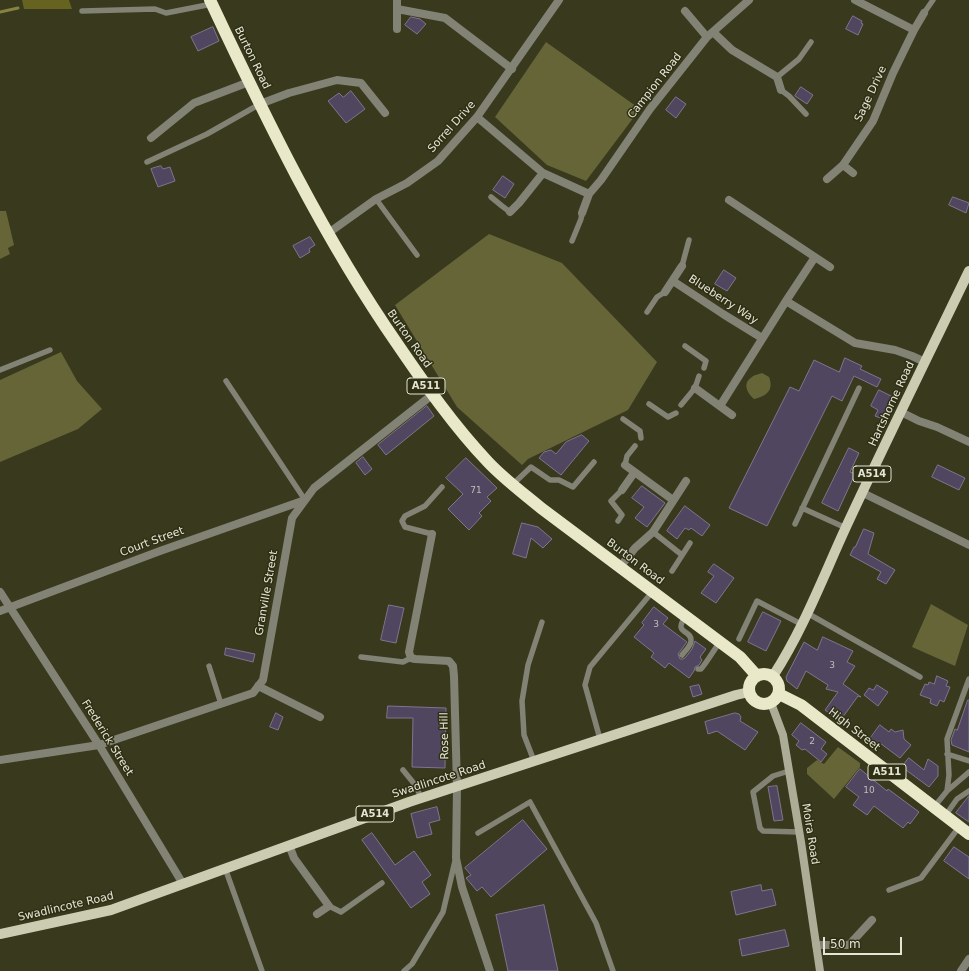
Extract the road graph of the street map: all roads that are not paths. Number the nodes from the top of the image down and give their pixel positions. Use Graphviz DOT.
graph roads {
  1 [pos="559,0"];
  2 [pos="749,0"];
  3 [pos="855,0"];
  4 [pos="932,0"];
  5 [pos="211,2"];
  6 [pos="397,4"];
  7 [pos="82,11"];
  8 [pos="686,11"];
  9 [pos="924,13"];
  10 [pos="397,28"];
  11 [pos="914,30"];
  12 [pos="710,35"];
  13 [pos="811,42"];
  14 [pos="512,69"];
  15 [pos="777,77"];
  16 [pos="249,82"];
  17 [pos="781,90"];
  18 [pos="260,104"];
  19 [pos="385,113"];
  20 [pos="806,114"];
  21 [pos="477,117"];
  22 [pos="152,138"];
  23 [pos="147,162"];
  24 [pos="843,165"];
  25 [pos="543,173"];
  26 [pos="853,173"];
  27 [pos="827,179"];
  28 [pos="588,194"];
  29 [pos="491,196"];
  30 [pos="376,199"];
  31 [pos="729,200"];
  32 [pos="510,212"];
  33 [pos="582,213"];
  34 [pos="327,234"];
  35 [pos="689,240"];
  36 [pos="572,241"];
  37 [pos="417,255"];
  38 [pos="815,257"];
  39 [pos="682,266"];
  40 [pos="830,267"];
  41 [pos="969,271"];
  42 [pos="673,281"];
  43 [pos="665,292"];
  44 [pos="786,301"];
  45 [pos="647,312"];
  46 [pos="762,338"];
  47 [pos="685,346"];
  48 [pos="50,350"];
  49 [pos="925,362"];
  50 [pos="704,368"];
  51 [pos="0,370"];
  52 [pos="699,376"];
  53 [pos="226,380"];
  54 [pos="695,388"];
  55 [pos="860,388"];
  56 [pos="432,395"];
  57 [pos="649,404"];
  58 [pos="681,405"];
  59 [pos="720,406"];
  60 [pos="901,412"];
  61 [pos="676,413"];
  62 [pos="732,415"];
  63 [pos="623,419"];
  64 [pos="641,438"];
  65 [pos="969,442"];
  66 [pos="635,446"];
  67 [pos="594,462"];
  68 [pos="625,465"];
  69 [pos="634,473"];
  70 [pos="686,481"];
  71 [pos="512,485"];
  72 [pos="442,487"];
  73 [pos="622,490"];
  74 [pos="863,493"];
  75 [pos="305,500"];
  76 [pos="674,500"];
  77 [pos="802,508"];
  78 [pos="618,521"];
  79 [pos="795,524"];
  80 [pos="846,528"];
  81 [pos="653,532"];
  82 [pos="432,534"];
  83 [pos="690,543"];
  84 [pos="969,546"];
  85 [pos="682,555"];
  86 [pos="620,567"];
  87 [pos="672,571"];
  88 [pos="653,591"];
  89 [pos="0,592"];
  90 [pos="8,607"];
  91 [pos="0,611"];
  92 [pos="807,613"];
  93 [pos="685,617"];
  94 [pos="542,622"];
  95 [pos="801,624"];
  96 [pos="739,639"];
  97 [pos="720,642"];
  98 [pos="682,655"];
  99 [pos="361,657"];
  100 [pos="411,658"];
  101 [pos="209,666"];
  102 [pos="698,669"];
  103 [pos="757,676"];
  104 [pos="773,676"];
  105 [pos="920,677"];
  106 [pos="969,679"];
  107 [pos="258,686"];
  108 [pos="749,692"];
  109 [pos="775,699"];
  110 [pos="221,704"];
  111 [pos="320,717"];
  112 [pos="600,739"];
  113 [pos="99,745"];
  114 [pos="947,754"];
  115 [pos="0,760"];
  116 [pos="534,761"];
  117 [pos="969,761"];
  118 [pos="403,770"];
  119 [pos="789,771"];
  120 [pos="969,772"];
  121 [pos="457,787"];
  122 [pos="947,791"];
  123 [pos="969,791"];
  124 [pos="421,798"];
  125 [pos="933,807"];
  126 [pos="945,816"];
  127 [pos="964,831"];
  128 [pos="799,832"];
  129 [pos="478,833"];
  130 [pos="289,845"];
  131 [pos="456,858"];
  132 [pos="224,868"];
  133 [pos="382,883"];
  134 [pos="183,884"];
  135 [pos="889,890"];
  136 [pos="329,906"];
  137 [pos="317,914"];
  138 [pos="872,920"];
  139 [pos="0,934"];
  140 [pos="816,945"];
  141 [pos="969,959"];
  142 [pos="262,971"];
  143 [pos="404,971"];
  144 [pos="490,971"];
  145 [pos="613,971"];
  146 [pos="820,971"];
  147 [pos="961,971"];
  1 -- 14 [label="street, Sorrel Drive"];
  2 -- 12 [label="street, Campion Road"];
  3 -- 11 [label="street"];
  4 -- 9 [label="lane"];
  5 -- 7 [label="lane"];
  5 -- 16 [label="highway, Burton Road / A511"];
  6 -- 10 [label="street"];
  6 -- 14 [label="street"];
  8 -- 12 [label="street"];
  9 -- 11 [label="street, Sage Drive"];
  11 -- 24 [label="street, Sage Drive"];
  12 -- 15 [label="street"];
  12 -- 28 [label="street, Campion Road"];
  13 -- 15 [label="lane"];
  14 -- 21 [label="street, Sorrel Drive"];
  15 -- 17 [label="street"];
  16 -- 18 [label="highway, Burton Road / A511"];
  16 -- 22 [label="street"];
  17 -- 20 [label="lane"];
  18 -- 19 [label="street"];
  18 -- 23 [label="lane"];
  18 -- 34 [label="highway, Burton Road / A511"];
  21 -- 25 [label="street"];
  21 -- 30 [label="street, Sorrel Drive"];
  24 -- 26 [label="street"];
  24 -- 27 [label="street, Sage Drive"];
  25 -- 28 [label="street"];
  25 -- 32 [label="street"];
  28 -- 33 [label="street, Campion Road"];
  29 -- 32 [label="lane"];
  30 -- 34 [label="street, Sorrel Drive"];
  30 -- 37 [label="lane"];
  31 -- 38 [label="street"];
  33 -- 36 [label="lane"];
  34 -- 56 [label="highway, Burton Road / A511"];
  35 -- 39 [label="lane"];
  38 -- 40 [label="street"];
  38 -- 44 [label="street, Blueberry Way"];
  39 -- 42 [label="street, Blueberry Way"];
  41 -- 49 [label="main road, Hartshorne Road / A514"];
  42 -- 43 [label="street, Blueberry Way"];
  42 -- 46 [label="street, Blueberry Way"];
  43 -- 45 [label="lane"];
  44 -- 46 [label="street, Blueberry Way"];
  44 -- 49 [label="street"];
  46 -- 59 [label="street, Blueberry Way"];
  47 -- 50 [label="lane"];
  48 -- 51 [label="lane"];
  49 -- 60 [label="main road, Hartshorne Road / A514"];
  52 -- 54 [label="lane"];
  53 -- 75 [label="lane"];
  54 -- 58 [label="lane"];
  54 -- 59 [label="street"];
  55 -- 77 [label="lane"];
  56 -- 71 [label="highway, Burton Road / A511"];
  56 -- 75 [label="street, Granville Street"];
  57 -- 61 [label="lane"];
  59 -- 62 [label="street"];
  60 -- 65 [label="street"];
  60 -- 74 [label="main road, Hartshorne Road / A514"];
  63 -- 64 [label="lane"];
  66 -- 68 [label="lane"];
  67 -- 71 [label="lane"];
  68 -- 69 [label="street"];
  69 -- 73 [label="street"];
  69 -- 76 [label="street"];
  70 -- 76 [label="street"];
  71 -- 86 [label="highway, Burton Road / A511"];
  72 -- 82 [label="lane"];
  73 -- 78 [label="lane"];
  74 -- 80 [label="main road, Hartshorne Road / A514"];
  74 -- 84 [label="street"];
  75 -- 90 [label="street, Court Street"];
  75 -- 107 [label="street, Granville Street"];
  76 -- 81 [label="street"];
  77 -- 79 [label="lane"];
  77 -- 80 [label="lane"];
  80 -- 92 [label="main road, Hartshorne Road / A514"];
  81 -- 85 [label="lane"];
  81 -- 86 [label="street"];
  82 -- 100 [label="street"];
  83 -- 85 [label="lane"];
  85 -- 87 [label="lane"];
  86 -- 88 [label="highway, Burton Road / A511"];
  88 -- 93 [label="highway, Burton Road / A511"];
  88 -- 112 [label="lane"];
  89 -- 90 [label="street, Frederick Street"];
  90 -- 91 [label="street, Court Street"];
  90 -- 113 [label="street, Frederick Street"];
  92 -- 95 [label="main road, Hartshorne Road / A514"];
  92 -- 105 [label="lane"];
  93 -- 97 [label="highway, Burton Road / A511"];
  93 -- 98 [label="lane"];
  94 -- 116 [label="lane"];
  95 -- 96 [label="lane"];
  95 -- 104 [label="main road, Hartshorne Road / A514"];
  97 -- 102 [label="lane"];
  97 -- 103 [label="highway, Burton Road / A511"];
  99 -- 100 [label="lane"];
  100 -- 121 [label="street, Rose Hill"];
  101 -- 110 [label="lane"];
  103 -- 104 [label="highway"];
  103 -- 108 [label="highway"];
  104 -- 109 [label="highway"];
  106 -- 114 [label="lane"];
  107 -- 110 [label="street"];
  107 -- 111 [label="street"];
  108 -- 109 [label="highway"];
  108 -- 112 [label="main road, Swadlincote Road / A514"];
  109 -- 119 [label="street, Moira Road"];
  109 -- 125 [label="highway, High Street / A511"];
  110 -- 113 [label="street"];
  112 -- 116 [label="main road, Swadlincote Road / A514"];
  113 -- 115 [label="street"];
  113 -- 134 [label="street, Frederick Street"];
  114 -- 117 [label="lane"];
  114 -- 122 [label="lane"];
  116 -- 121 [label="main road, Swadlincote Road / A514"];
  118 -- 124 [label="lane"];
  119 -- 128 [label="street, Moira Road"];
  119 -- 128 [label="lane"];
  120 -- 122 [label="lane"];
  121 -- 124 [label="main road, Swadlincote Road / A514"];
  121 -- 131 [label="street, Rose Hill"];
  122 -- 125 [label="lane"];
  123 -- 126 [label="lane"];
  124 -- 130 [label="main road, Swadlincote Road / A514"];
  125 -- 126 [label="highway, High Street / A511"];
  126 -- 127 [label="highway, High Street / A511"];
  127 -- 135 [label="lane"];
  128 -- 140 [label="street, Moira Road"];
  129 -- 145 [label="lane"];
  130 -- 132 [label="main road, Swadlincote Road / A514"];
  130 -- 136 [label="street"];
  131 -- 143 [label="lane"];
  131 -- 144 [label="street, Rose Hill"];
  132 -- 134 [label="main road, Swadlincote Road / A514"];
  132 -- 142 [label="lane"];
  133 -- 136 [label="lane"];
  134 -- 139 [label="main road, Swadlincote Road / A514"];
  136 -- 137 [label="street"];
  138 -- 140 [label="street"];
  140 -- 146 [label="street, Moira Road"];
  141 -- 147 [label="street"];
}
